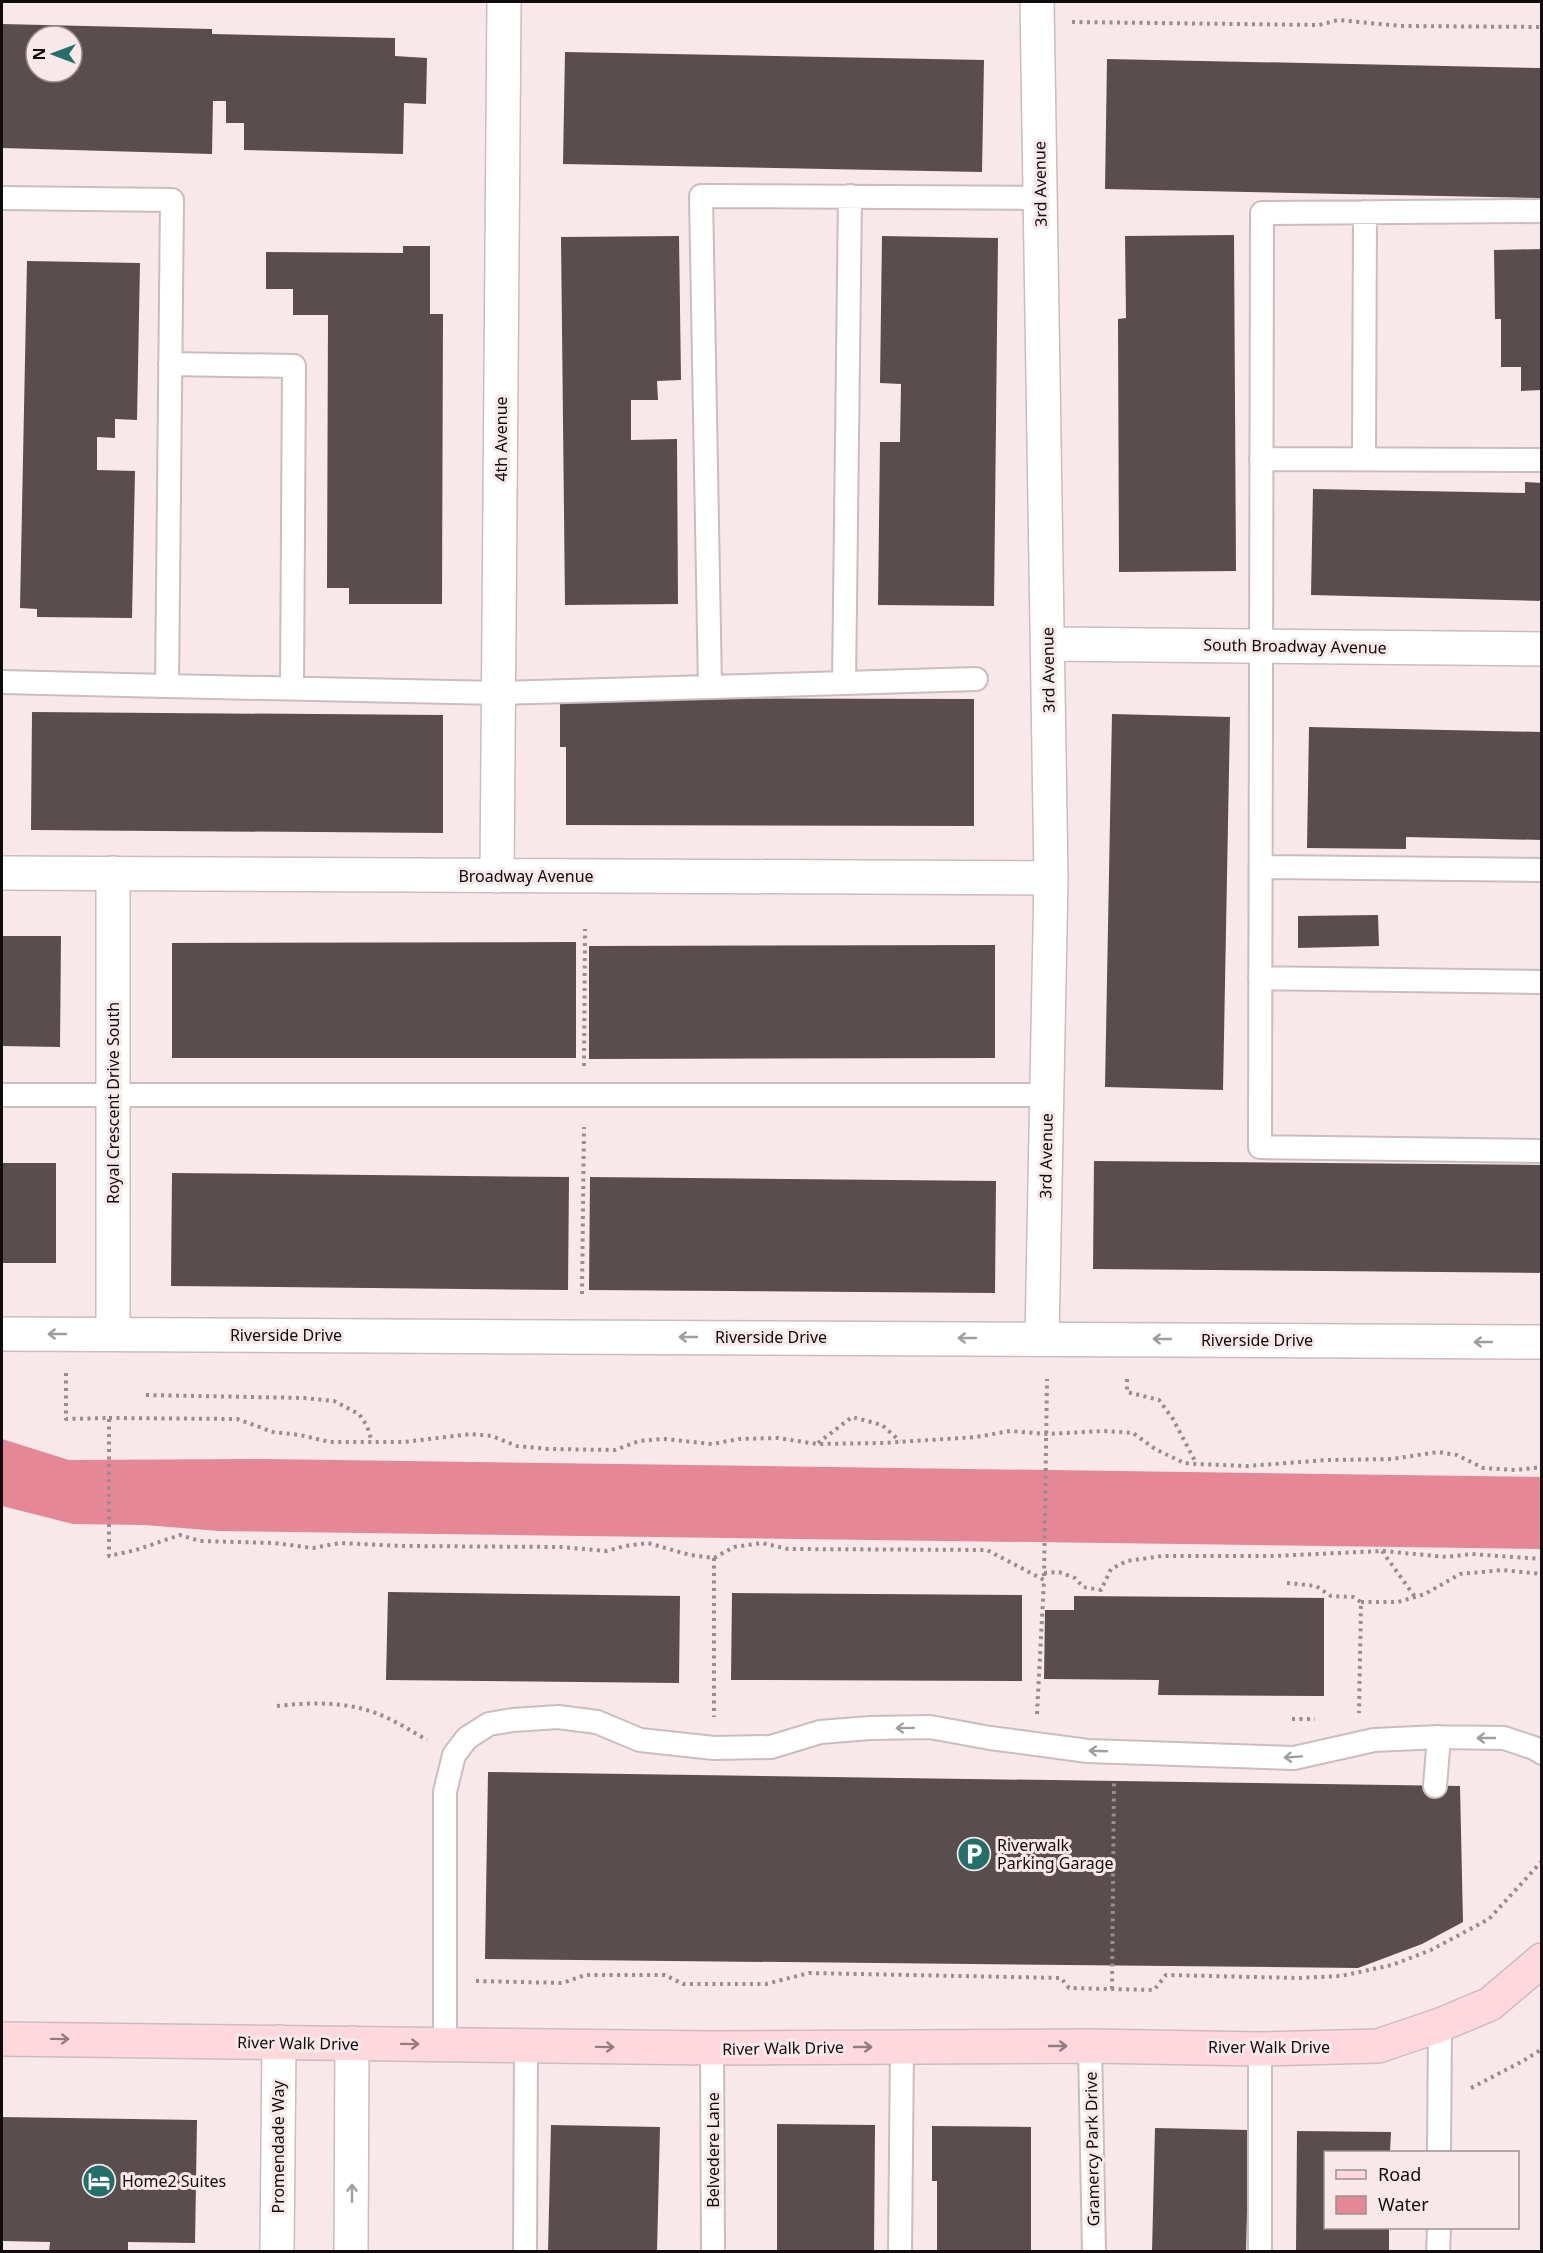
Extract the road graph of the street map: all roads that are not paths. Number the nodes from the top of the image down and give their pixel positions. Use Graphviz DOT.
graph roads {
  1 [pos="504,2"];
  2 [pos="1037,11"];
  3 [pos="850,196"];
  4 [pos="2,198"];
  5 [pos="1040,198"];
  6 [pos="1542,211"];
  7 [pos="1365,212"];
  8 [pos="170,364"];
  9 [pos="1261,459"];
  10 [pos="1364,459"];
  11 [pos="1542,460"];
  12 [pos="1048,644"];
  13 [pos="1260,646"];
  14 [pos="1542,649"];
  15 [pos="976,679"];
  16 [pos="2,682"];
  17 [pos="844,683"];
  18 [pos="167,686"];
  19 [pos="710,687"];
  20 [pos="292,688"];
  21 [pos="498,693"];
  22 [pos="1261,867"];
  23 [pos="1542,870"];
  24 [pos="2,873"];
  25 [pos="113,873"];
  26 [pos="496,876"];
  27 [pos="1052,878"];
  28 [pos="1260,978"];
  29 [pos="1542,982"];
  30 [pos="113,1093"];
  31 [pos="2,1095"];
  32 [pos="1047,1095"];
  33 [pos="1542,1151"];
  34 [pos="113,1333"];
  35 [pos="2,1334"];
  36 [pos="1042,1338"];
  37 [pos="1542,1342"];
  38 [pos="1439,1737"];
  39 [pos="1542,1753"];
  40 [pos="1435,1786"];
  41 [pos="1542,1960"];
  42 [pos="1440,2025"];
  43 [pos="2,2039"];
  44 [pos="279,2042"];
  45 [pos="352,2043"];
  46 [pos="445,2044"];
  47 [pos="526,2046"];
  48 [pos="1090,2046"];
  49 [pos="902,2047"];
  50 [pos="712,2048"];
  51 [pos="1260,2049"];
  52 [pos="1439,2151"];
  53 [pos="1438,2229"];
  54 [pos="277,2252"];
  55 [pos="351,2252"];
  56 [pos="525,2252"];
  57 [pos="713,2252"];
  58 [pos="900,2252"];
  59 [pos="1094,2252"];
  60 [pos="1260,2252"];
  61 [pos="1438,2252"];
  1 -- 21 [label="street, 4th Avenue"];
  2 -- 5 [label="street, 3rd Avenue"];
  3 -- 5 [label="lane"];
  3 -- 17 [label="lane"];
  3 -- 19 [label="lane"];
  4 -- 8 [label="lane"];
  5 -- 12 [label="street, 3rd Avenue"];
  6 -- 7 [label="lane"];
  7 -- 9 [label="lane"];
  7 -- 10 [label="lane"];
  8 -- 18 [label="lane"];
  8 -- 20 [label="lane"];
  9 -- 10 [label="lane"];
  9 -- 13 [label="lane"];
  10 -- 11 [label="lane"];
  12 -- 13 [label="street, South Broadway Avenue"];
  12 -- 27 [label="street, 3rd Avenue"];
  13 -- 14 [label="street, South Broadway Avenue"];
  13 -- 22 [label="lane"];
  15 -- 17 [label="lane"];
  16 -- 18 [label="lane"];
  17 -- 19 [label="lane"];
  18 -- 20 [label="lane"];
  19 -- 21 [label="lane"];
  20 -- 21 [label="lane"];
  21 -- 26 [label="street, 4th Avenue"];
  22 -- 23 [label="lane"];
  22 -- 28 [label="lane"];
  24 -- 25 [label="street, Broadway Avenue"];
  25 -- 26 [label="street, Broadway Avenue"];
  25 -- 30 [label="street, Royal Crescent Drive South"];
  26 -- 27 [label="street, Broadway Avenue"];
  27 -- 32 [label="street, 3rd Avenue"];
  28 -- 29 [label="lane"];
  28 -- 33 [label="lane"];
  30 -- 31 [label="lane"];
  30 -- 32 [label="lane"];
  30 -- 34 [label="street, Royal Crescent Drive South"];
  32 -- 36 [label="street, 3rd Avenue"];
  34 -- 35 [label="street, Riverside Drive, one-way"];
  36 -- 34 [label="street, Riverside Drive, one-way"];
  37 -- 36 [label="street, Riverside Drive, one-way"];
  39 -- 38 [label="lane, one-way"];
  38 -- 40 [label="lane"];
  38 -- 46 [label="lane, one-way"];
  41 -- 42 [label="street, River Walk Drive"];
  42 -- 51 [label="street, River Walk Drive"];
  42 -- 52 [label="lane"];
  43 -- 44 [label="street, River Walk Drive, one-way"];
  44 -- 45 [label="street, River Walk Drive"];
  44 -- 54 [label="street, Promendade Way"];
  45 -- 46 [label="street, River Walk Drive, one-way"];
  55 -- 45 [label="street, one-way"];
  46 -- 47 [label="street, River Walk Drive"];
  47 -- 50 [label="street, River Walk Drive, one-way"];
  47 -- 56 [label="lane"];
  49 -- 48 [label="street, River Walk Drive, one-way"];
  48 -- 51 [label="street, River Walk Drive"];
  48 -- 59 [label="lane, Gramercy Park Drive"];
  50 -- 49 [label="street, River Walk Drive, one-way"];
  49 -- 58 [label="lane"];
  50 -- 57 [label="lane, Belvedere Lane"];
  51 -- 60 [label="lane"];
  53 -- 61 [label="lane"];
}
